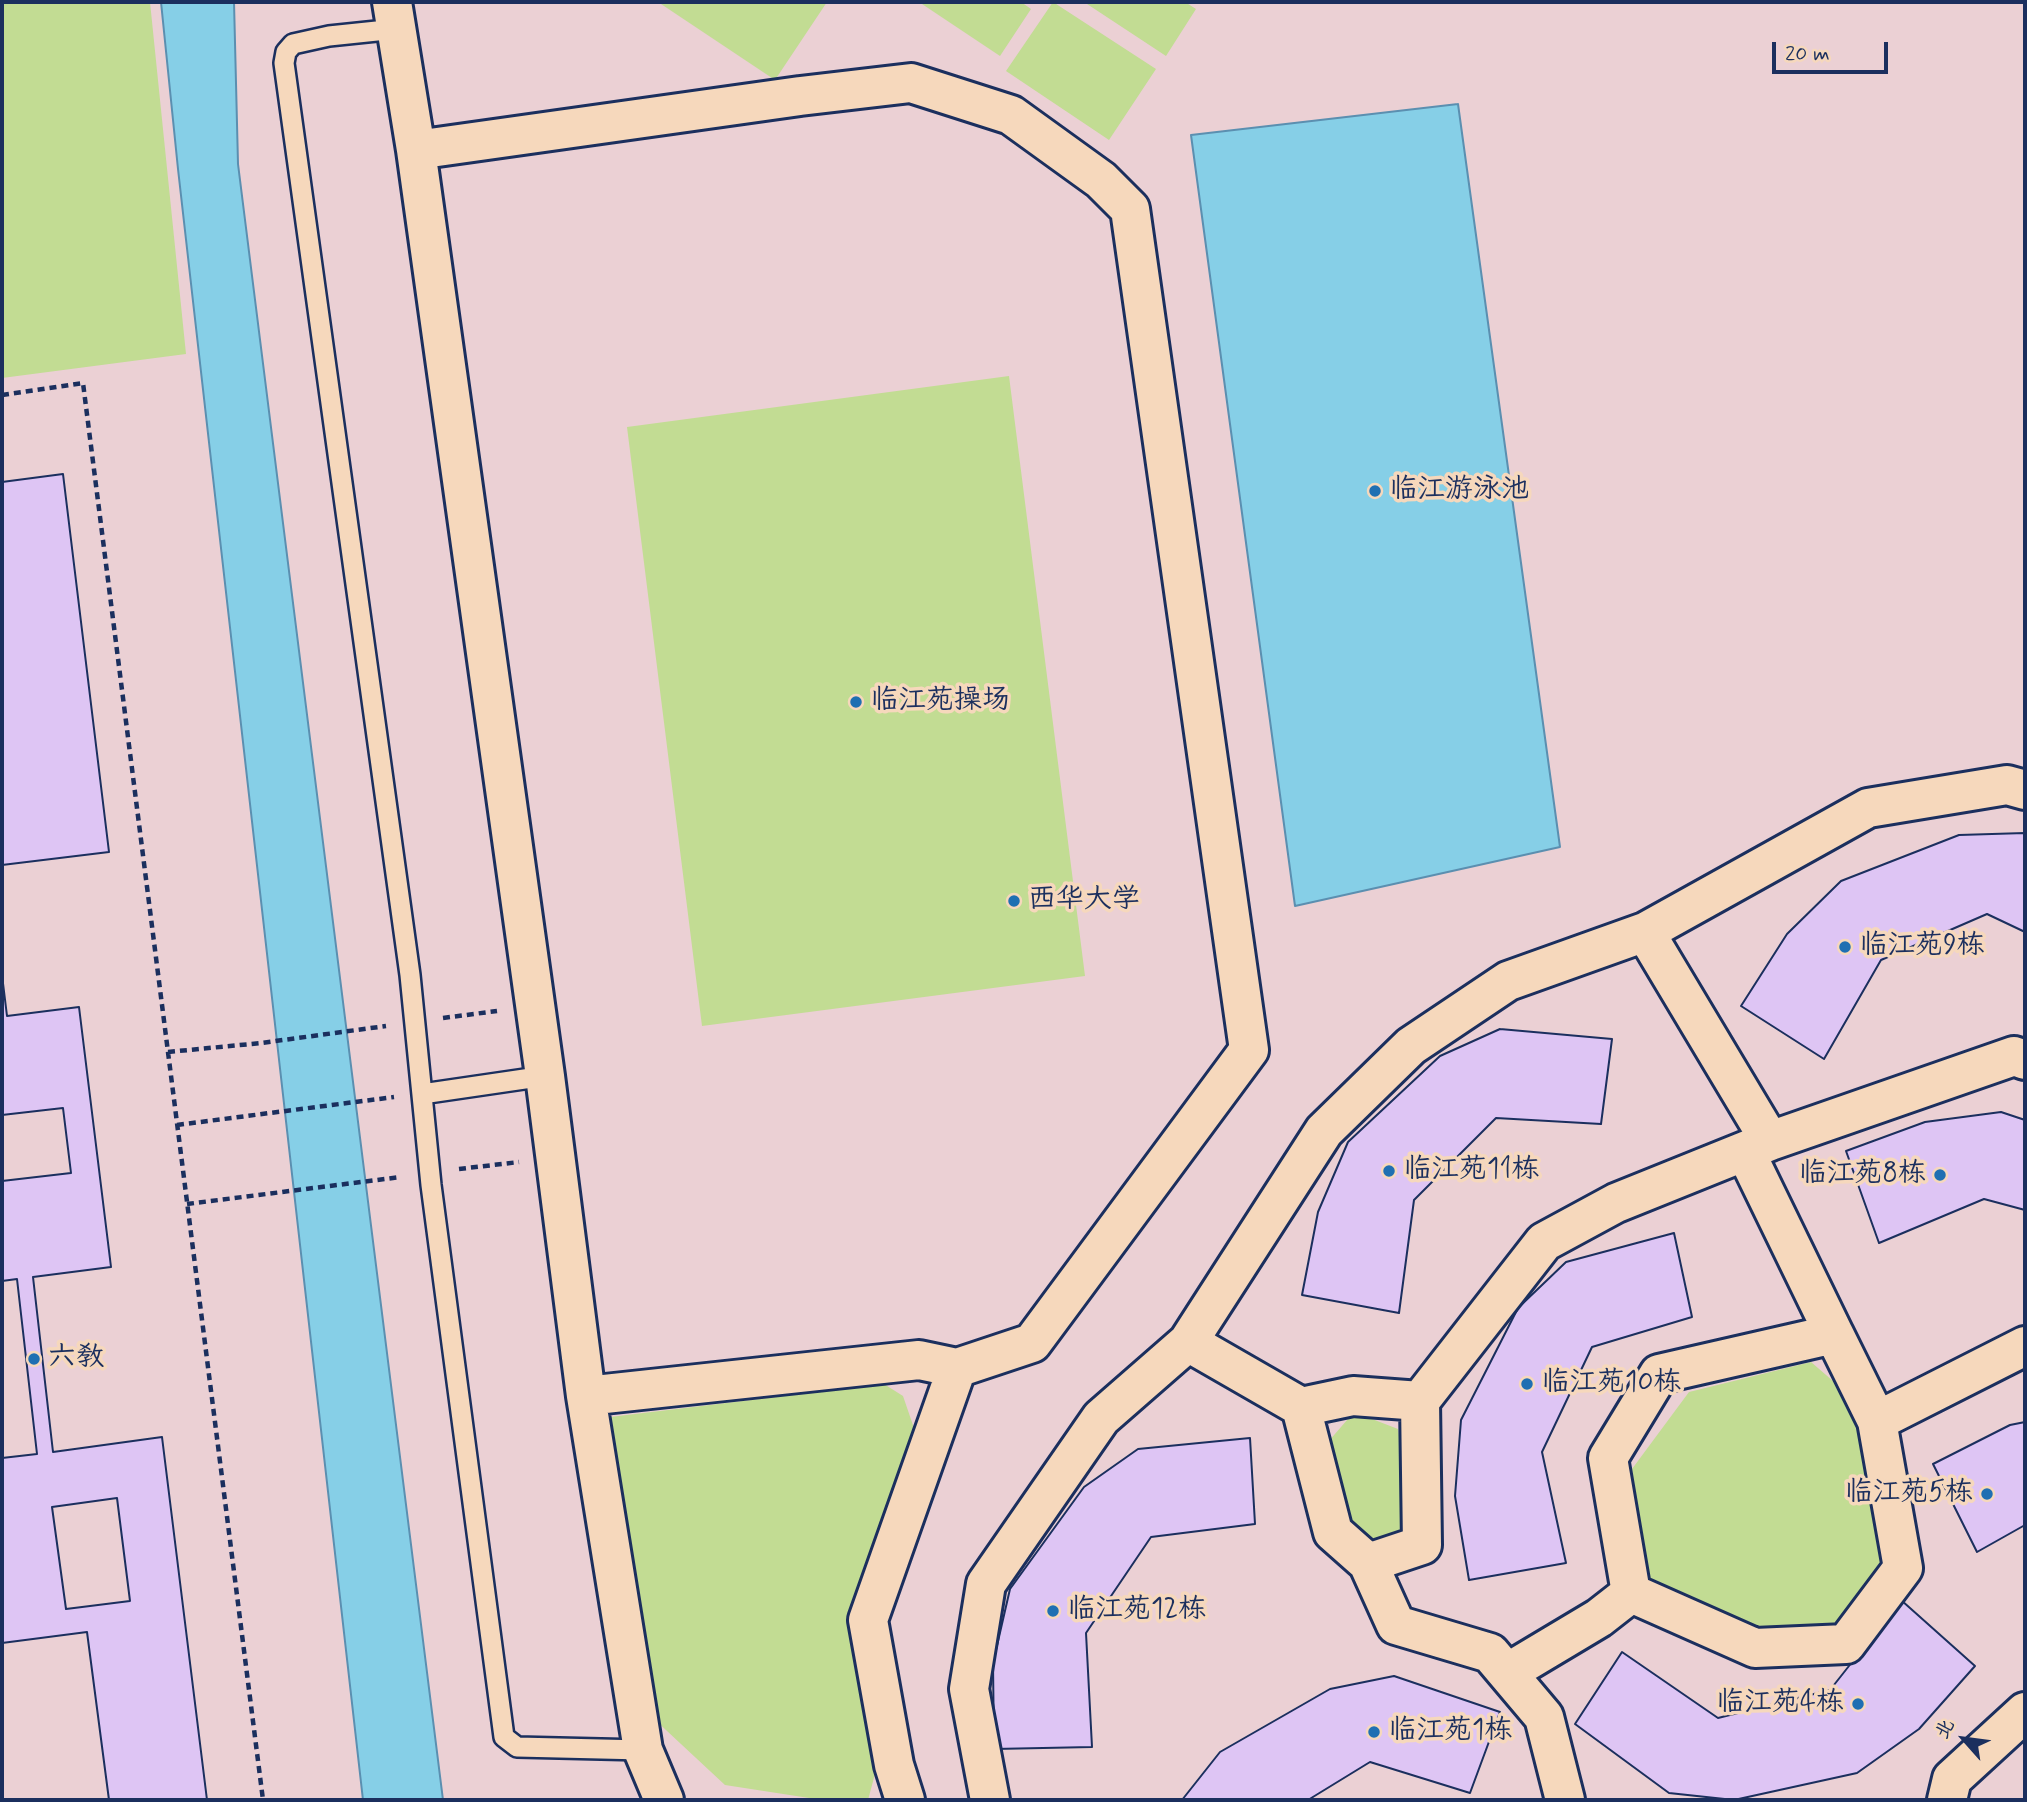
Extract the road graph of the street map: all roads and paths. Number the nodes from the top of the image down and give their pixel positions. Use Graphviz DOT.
graph roads {
  1 [pos="394,15"];
  2 [pos="416,150"];
  3 [pos="2,395"];
  4 [pos="2025,790"];
  5 [pos="1645,932"];
  6 [pos="368,1028"];
  7 [pos="168,1052"];
  8 [pos="2025,1060"];
  9 [pos="545,1076"];
  10 [pos="422,1094"];
  11 [pos="375,1100"];
  12 [pos="177,1125"];
  13 [pos="1757,1146"];
  14 [pos="384,1179"];
  15 [pos="187,1203"];
  16 [pos="1834,1335"];
  17 [pos="1188,1342"];
  18 [pos="2025,1346"];
  19 [pos="957,1368"];
  20 [pos="586,1396"];
  21 [pos="1420,1401"];
  22 [pos="1301,1407"];
  23 [pos="1877,1421"];
  24 [pos="1368,1563"];
  25 [pos="1631,1594"];
  26 [pos="1507,1673"];
  27 [pos="2025,1712"];
  28 [pos="643,1750"];
  29 [pos="263,1800"];
  30 [pos="664,1800"];
  31 [pos="905,1800"];
  32 [pos="990,1800"];
  33 [pos="1565,1800"];
  34 [pos="1947,1800"];
  1 -- 2 [label="street"];
  1 -- 10 [label="lane"];
  2 -- 9 [label="street"];
  2 -- 19 [label="street"];
  3 -- 7 [label="path"];
  4 -- 5 [label="street"];
  5 -- 13 [label="street"];
  5 -- 17 [label="street"];
  6 -- 7 [label="path"];
  7 -- 12 [label="path"];
  8 -- 13 [label="street"];
  9 -- 10 [label="lane"];
  9 -- 20 [label="street"];
  10 -- 28 [label="lane"];
  11 -- 12 [label="path"];
  12 -- 15 [label="path"];
  13 -- 16 [label="street"];
  13 -- 21 [label="street"];
  14 -- 15 [label="path"];
  15 -- 29 [label="path"];
  16 -- 23 [label="street"];
  16 -- 25 [label="street"];
  17 -- 22 [label="street"];
  17 -- 32 [label="street"];
  18 -- 23 [label="street"];
  19 -- 20 [label="street"];
  19 -- 31 [label="street"];
  20 -- 28 [label="street"];
  21 -- 22 [label="street"];
  21 -- 24 [label="street"];
  22 -- 24 [label="street"];
  23 -- 25 [label="street"];
  24 -- 26 [label="street"];
  25 -- 26 [label="street"];
  26 -- 33 [label="street"];
  27 -- 34 [label="street"];
  28 -- 30 [label="street"];
}
